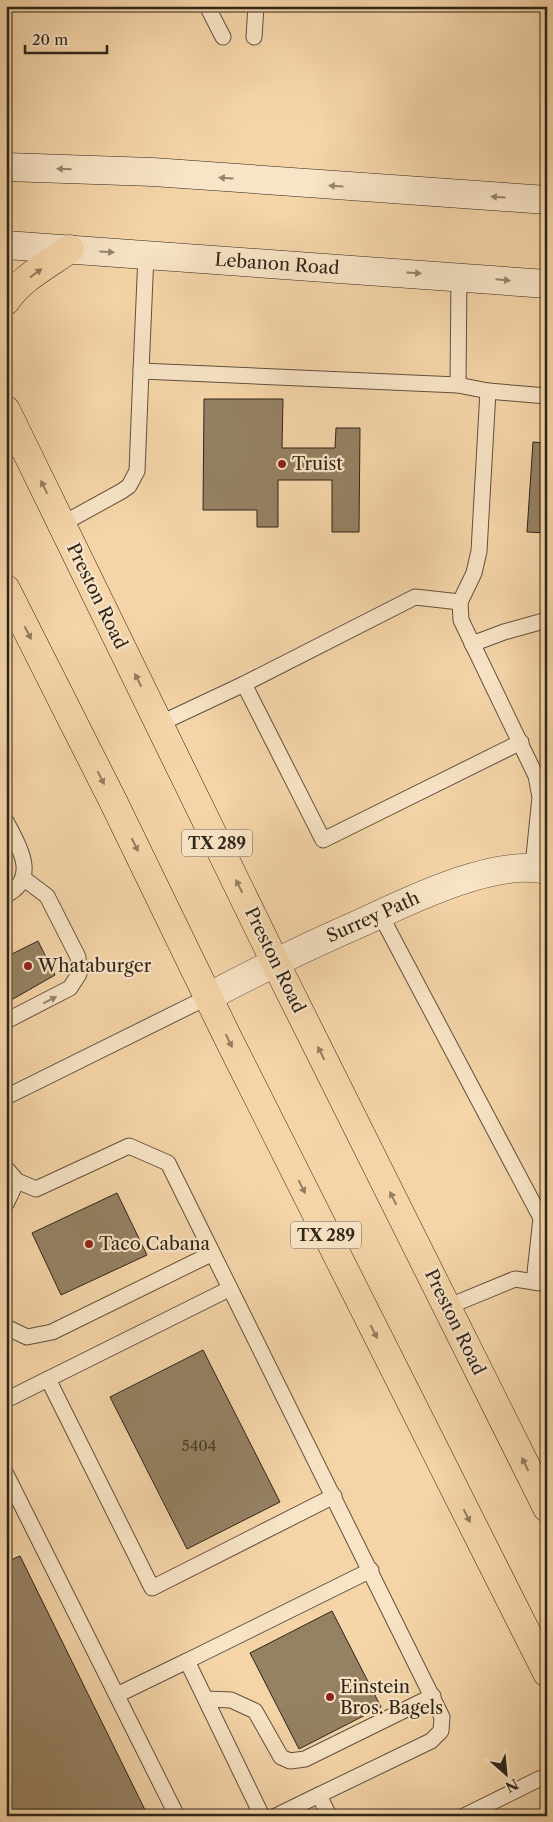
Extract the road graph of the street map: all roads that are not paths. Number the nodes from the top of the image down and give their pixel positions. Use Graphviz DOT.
graph roads {
  1 [pos="207,6"];
  2 [pos="256,6"];
  3 [pos="222,37"];
  4 [pos="254,37"];
  5 [pos="6,167"];
  6 [pos="547,200"];
  7 [pos="6,245"];
  8 [pos="70,249"];
  9 [pos="146,255"];
  10 [pos="459,276"];
  11 [pos="547,284"];
  12 [pos="6,301"];
  13 [pos="142,371"];
  14 [pos="458,385"];
  15 [pos="488,391"];
  16 [pos="547,396"];
  17 [pos="6,410"];
  18 [pos="62,524"];
  19 [pos="6,589"];
  20 [pos="460,602"];
  21 [pos="547,620"];
  22 [pos="472,644"];
  23 [pos="244,684"];
  24 [pos="160,724"];
  25 [pos="521,742"];
  26 [pos="6,821"];
  27 [pos="540,868"];
  28 [pos="23,878"];
  29 [pos="6,895"];
  30 [pos="380,914"];
  31 [pos="275,962"];
  32 [pos="208,997"];
  33 [pos="6,1021"];
  34 [pos="6,1097"];
  35 [pos="6,1168"];
  36 [pos="17,1181"];
  37 [pos="6,1204"];
  38 [pos="544,1217"];
  39 [pos="211,1254"];
  40 [pos="541,1283"];
  41 [pos="229,1289"];
  42 [pos="447,1307"];
  43 [pos="6,1327"];
  44 [pos="48,1380"];
  45 [pos="6,1400"];
  46 [pos="6,1474"];
  47 [pos="334,1496"];
  48 [pos="13,1503"];
  49 [pos="547,1508"];
  50 [pos="371,1570"];
  51 [pos="187,1661"];
  52 [pos="547,1673"];
  53 [pos="117,1695"];
  54 [pos="433,1696"];
  55 [pos="206,1700"];
  56 [pos="547,1778"];
  57 [pos="319,1795"];
  58 [pos="177,1816"];
  59 [pos="262,1816"];
  60 [pos="276,1816"];
  61 [pos="329,1816"];
  62 [pos="464,1816"];
  1 -- 3 [label="lane"];
  2 -- 4 [label="lane"];
  6 -- 5 [label="main road, one-way"];
  7 -- 8 [label="main road, Lebanon Road"];
  8 -- 9 [label="main road, Lebanon Road, one-way"];
  12 -- 8 [label="main road, one-way"];
  9 -- 10 [label="main road, Lebanon Road, one-way"];
  9 -- 13 [label="lane"];
  10 -- 11 [label="main road, Lebanon Road, one-way"];
  10 -- 14 [label="lane"];
  13 -- 14 [label="lane"];
  13 -- 18 [label="lane"];
  14 -- 15 [label="lane"];
  15 -- 16 [label="lane"];
  15 -- 20 [label="lane"];
  18 -- 17 [label="main road, Preston Road / TX 289, one-way"];
  24 -- 18 [label="main road, Preston Road / TX 289, one-way"];
  19 -- 32 [label="main road, TX 289, one-way"];
  20 -- 22 [label="lane"];
  20 -- 23 [label="lane"];
  21 -- 22 [label="lane"];
  22 -- 25 [label="lane"];
  23 -- 24 [label="lane"];
  23 -- 25 [label="lane"];
  31 -- 24 [label="main road, Preston Road / TX 289, one-way"];
  25 -- 27 [label="lane"];
  26 -- 28 [label="lane"];
  27 -- 30 [label="main road, Surrey Path"];
  28 -- 29 [label="lane"];
  33 -- 28 [label="lane, one-way"];
  30 -- 31 [label="main road, Surrey Path"];
  30 -- 38 [label="lane"];
  31 -- 32 [label="main road, Surrey Path"];
  42 -- 31 [label="main road, Preston Road / TX 289, one-way"];
  32 -- 34 [label="lane"];
  32 -- 52 [label="main road, TX 289, one-way"];
  35 -- 36 [label="lane"];
  36 -- 37 [label="lane"];
  36 -- 39 [label="lane"];
  38 -- 40 [label="lane"];
  39 -- 41 [label="lane"];
  39 -- 43 [label="lane"];
  40 -- 42 [label="lane"];
  41 -- 44 [label="lane"];
  41 -- 47 [label="lane"];
  49 -- 42 [label="main road, Preston Road / TX 289, one-way"];
  44 -- 45 [label="lane"];
  44 -- 47 [label="lane"];
  46 -- 48 [label="lane"];
  47 -- 50 [label="lane"];
  48 -- 53 [label="lane"];
  50 -- 51 [label="lane"];
  50 -- 54 [label="lane"];
  51 -- 53 [label="lane"];
  51 -- 55 [label="lane"];
  53 -- 58 [label="lane"];
  54 -- 55 [label="lane"];
  54 -- 57 [label="lane"];
  55 -- 59 [label="lane"];
  56 -- 62 [label="lane"];
  57 -- 60 [label="lane"];
  57 -- 61 [label="lane"];
}
